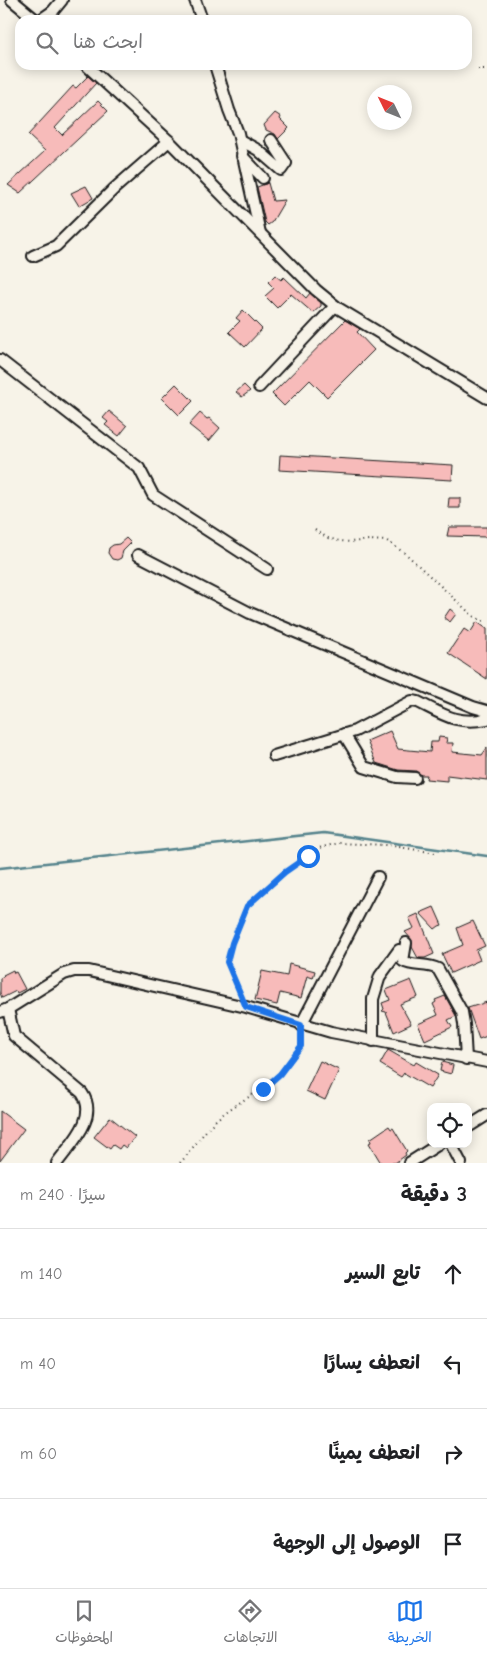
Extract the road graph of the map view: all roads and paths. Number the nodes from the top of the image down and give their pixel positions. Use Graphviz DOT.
graph roads {
  1 [pos="12,0"];
  2 [pos="62,0"];
  3 [pos="195,0"];
  4 [pos="30,15"];
  5 [pos="47,15"];
  6 [pos="200,15"];
  7 [pos="478,69"];
  8 [pos="487,69"];
  9 [pos="91,70"];
  10 [pos="217,70"];
  11 [pos="240,140"];
  12 [pos="271,140"];
  13 [pos="169,141"];
  14 [pos="242,156"];
  15 [pos="263,178"];
  16 [pos="260,234"];
  17 [pos="33,256"];
  18 [pos="335,306"];
  19 [pos="0,360"];
  20 [pos="258,387"];
  21 [pos="487,398"];
  22 [pos="316,530"];
  23 [pos="138,555"];
  24 [pos="267,569"];
  25 [pos="487,623"];
  26 [pos="487,711"];
  27 [pos="487,719"];
  28 [pos="344,734"];
  29 [pos="274,756"];
  30 [pos="415,778"];
  31 [pos="436,853"];
  32 [pos="378,877"];
  33 [pos="246,1007"];
  34 [pos="4,1010"];
  35 [pos="301,1025"];
  36 [pos="373,1041"];
  37 [pos="466,1059"];
  38 [pos="487,1062"];
  39 [pos="487,1115"];
  40 [pos="472,1124"];
  41 [pos="433,1148"];
  42 [pos="453,1148"];
  43 [pos="57,1163"];
  44 [pos="180,1163"];
  45 [pos="409,1163"];
  46 [pos="461,1163"];
  1 -- 4 [label="street"];
  2 -- 5 [label="street"];
  3 -- 6 [label="street"];
  7 -- 8 [label="path"];
  9 -- 13 [label="street"];
  10 -- 11 [label="street"];
  11 -- 12 [label="street"];
  11 -- 14 [label="street"];
  13 -- 16 [label="street"];
  13 -- 17 [label="street"];
  14 -- 15 [label="street"];
  14 -- 16 [label="street"];
  16 -- 18 [label="street"];
  18 -- 20 [label="street"];
  18 -- 21 [label="street"];
  19 -- 24 [label="street"];
  22 -- 25 [label="path"];
  23 -- 26 [label="street"];
  27 -- 28 [label="street"];
  28 -- 29 [label="street"];
  28 -- 30 [label="street"];
  31 -- 33 [label="path"];
  32 -- 35 [label="street"];
  33 -- 34 [label="street"];
  33 -- 35 [label="street"];
  34 -- 43 [label="street"];
  35 -- 36 [label="street"];
  35 -- 44 [label="path"];
  36 -- 37 [label="street"];
  36 -- 37 [label="street"];
  37 -- 38 [label="street"];
  39 -- 40 [label="street"];
  41 -- 45 [label="street"];
  42 -- 46 [label="street"];
}
